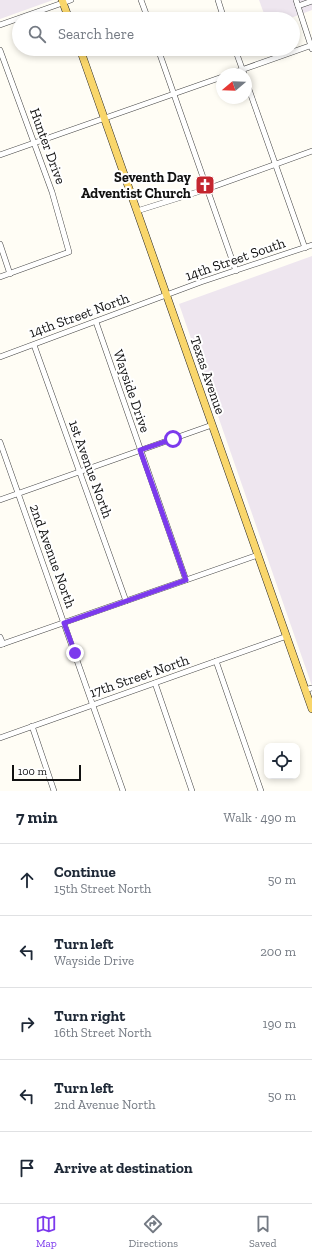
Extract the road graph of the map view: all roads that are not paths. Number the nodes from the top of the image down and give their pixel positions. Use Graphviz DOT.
graph roads {
  1 [pos="71,0"];
  2 [pos="141,0"];
  3 [pos="218,0"];
  4 [pos="296,0"];
  5 [pos="63,1"];
  6 [pos="312,1"];
  7 [pos="298,6"];
  8 [pos="34,12"];
  9 [pos="67,12"];
  10 [pos="145,12"];
  11 [pos="222,12"];
  12 [pos="12,20"];
  13 [pos="0,25"];
  14 [pos="312,47"];
  15 [pos="0,50"];
  16 [pos="300,51"];
  17 [pos="82,56"];
  18 [pos="160,56"];
  19 [pos="237,56"];
  20 [pos="287,56"];
  21 [pos="242,68"];
  22 [pos="252,69"];
  23 [pos="216,79"];
  24 [pos="174,94"];
  25 [pos="252,98"];
  26 [pos="104,118"];
  27 [pos="34,143"];
  28 [pos="312,151"];
  29 [pos="0,155"];
  30 [pos="276,164"];
  31 [pos="207,189"];
  32 [pos="137,211"];
  33 [pos="0,244"];
  34 [pos="312,245"];
  35 [pos="305,248"];
  36 [pos="236,271"];
  37 [pos="10,274"];
  38 [pos="0,277"];
  39 [pos="166,296"];
  40 [pos="96,322"];
  41 [pos="34,345"];
  42 [pos="0,357"];
  43 [pos="212,425"];
  44 [pos="0,442"];
  45 [pos="140,450"];
  46 [pos="79,472"];
  47 [pos="18,493"];
  48 [pos="0,500"];
  49 [pos="258,555"];
  50 [pos="186,580"];
  51 [pos="126,601"];
  52 [pos="64,623"];
  53 [pos="287,636"];
  54 [pos="0,637"];
  55 [pos="1,644"];
  56 [pos="216,662"];
  57 [pos="155,683"];
  58 [pos="309,689"];
  59 [pos="93,705"];
  60 [pos="312,709"];
  61 [pos="32,726"];
  62 [pos="0,738"];
  63 [pos="54,791"];
  64 [pos="123,791"];
  65 [pos="192,791"];
  66 [pos="261,791"];
  1 -- 5 [label="street"];
  2 -- 10 [label="street"];
  3 -- 11 [label="street"];
  4 -- 7 [label="street"];
  5 -- 8 [label="street"];
  5 -- 9 [label="main road"];
  6 -- 7 [label="street"];
  7 -- 14 [label="street"];
  12 -- 13 [label="street"];
  14 -- 16 [label="street"];
  15 -- 27 [label="street, Hunter Drive"];
  17 -- 26 [label="main road, Texas Avenue"];
  18 -- 24 [label="street"];
  19 -- 21 [label="street"];
  20 -- 22 [label="street"];
  23 -- 24 [label="street"];
  24 -- 26 [label="street"];
  24 -- 31 [label="street"];
  25 -- 30 [label="street"];
  26 -- 27 [label="street"];
  26 -- 32 [label="main road, Texas Avenue"];
  27 -- 29 [label="street"];
  27 -- 37 [label="street, Hunter Drive"];
  28 -- 30 [label="street"];
  30 -- 31 [label="street"];
  30 -- 35 [label="street"];
  31 -- 32 [label="street"];
  31 -- 36 [label="street"];
  32 -- 39 [label="main road, Texas Avenue"];
  33 -- 37 [label="street"];
  34 -- 35 [label="street, 14th Street South"];
  35 -- 36 [label="street, 14th Street South"];
  36 -- 39 [label="street, 14th Street South"];
  37 -- 38 [label="street"];
  39 -- 40 [label="street, 14th Street North"];
  39 -- 43 [label="main road, Texas Avenue"];
  40 -- 41 [label="street, 14th Street North"];
  40 -- 45 [label="street, Wayside Drive"];
  41 -- 42 [label="street, 14th Street North"];
  41 -- 46 [label="street, 1st Avenue North"];
  43 -- 45 [label="street"];
  43 -- 49 [label="main road, Texas Avenue"];
  44 -- 47 [label="street, 2nd Avenue North"];
  45 -- 46 [label="street"];
  45 -- 50 [label="street, Wayside Drive"];
  46 -- 47 [label="street"];
  46 -- 51 [label="street, 1st Avenue North"];
  47 -- 48 [label="street"];
  47 -- 52 [label="street, 2nd Avenue North"];
  49 -- 50 [label="street"];
  49 -- 53 [label="main road, Texas Avenue"];
  50 -- 51 [label="street"];
  51 -- 52 [label="street"];
  52 -- 55 [label="street"];
  52 -- 59 [label="street, 2nd Avenue North"];
  53 -- 56 [label="street, 17th Street North"];
  53 -- 58 [label="main road, Texas Avenue"];
  54 -- 55 [label="street"];
  56 -- 57 [label="street, 17th Street North"];
  56 -- 66 [label="street"];
  57 -- 59 [label="street, 17th Street North"];
  57 -- 65 [label="street"];
  58 -- 60 [label="main road, Texas Avenue"];
  59 -- 61 [label="street, 17th Street North"];
  59 -- 64 [label="street, 2nd Avenue North"];
  61 -- 62 [label="street, 17th Street North"];
  61 -- 63 [label="street"];
}
